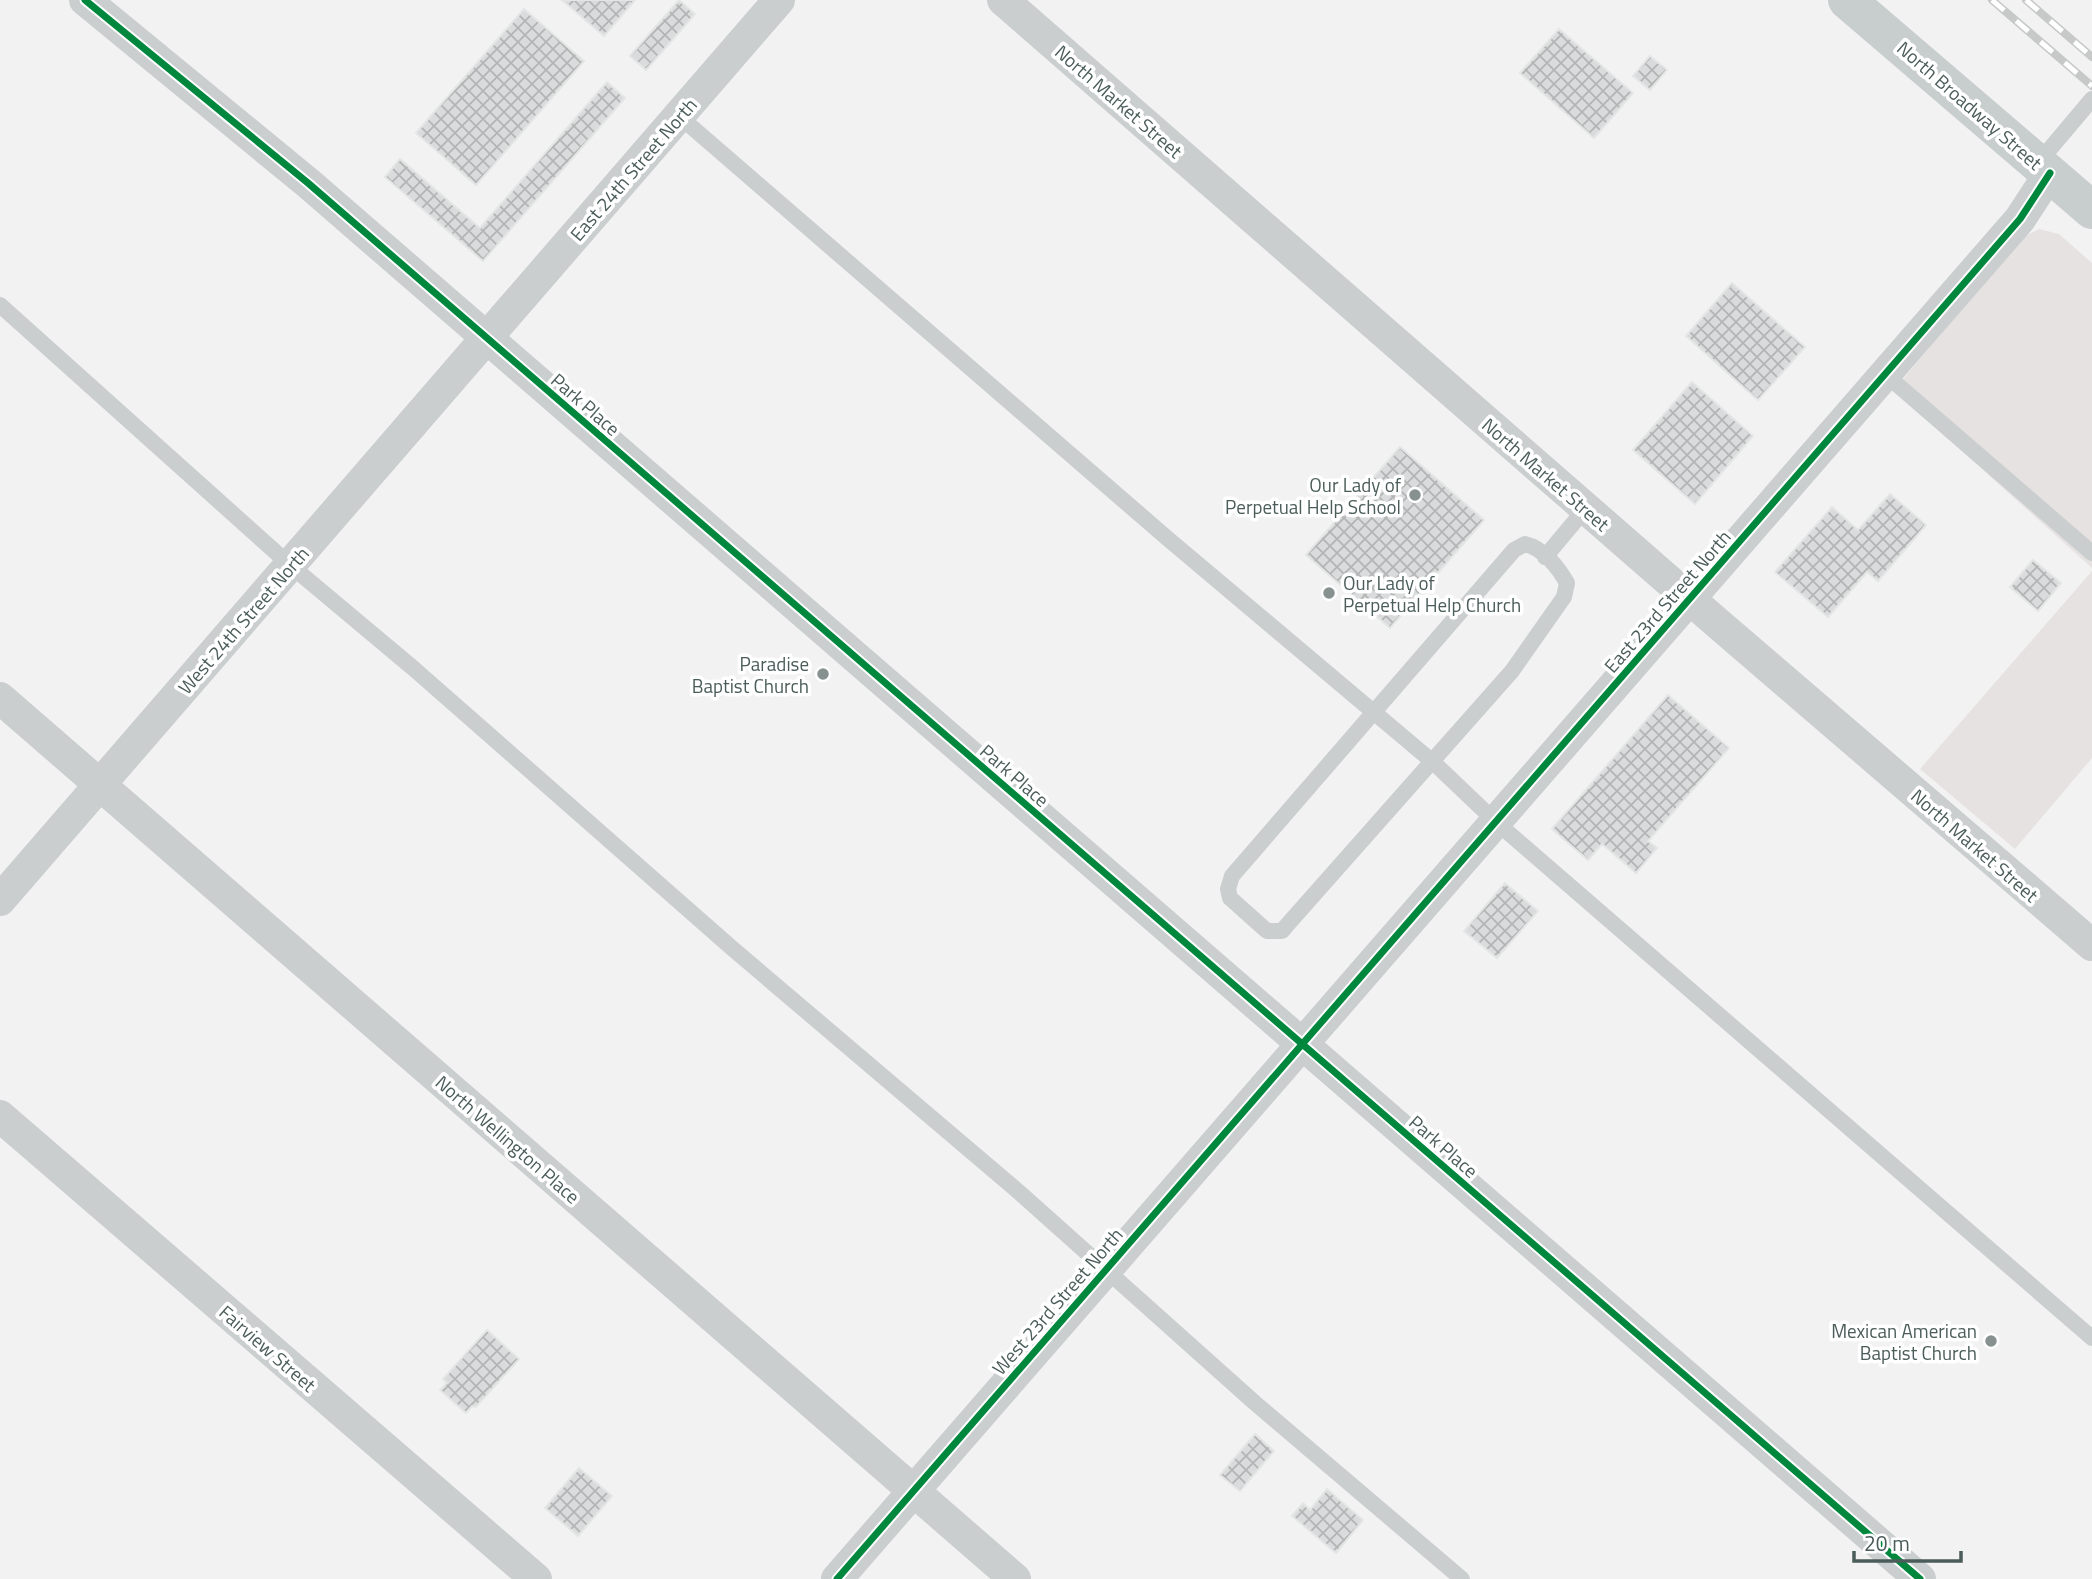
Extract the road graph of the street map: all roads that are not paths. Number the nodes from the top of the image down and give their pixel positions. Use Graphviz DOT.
graph roads {
  1 [pos="85,0"];
  2 [pos="779,0"];
  3 [pos="1003,0"];
  4 [pos="1847,0"];
  5 [pos="2092,99"];
  6 [pos="679,116"];
  7 [pos="2044,168"];
  8 [pos="2092,210"];
  9 [pos="0,305"];
  10 [pos="486,339"];
  11 [pos="1885,374"];
  12 [pos="1586,508"];
  13 [pos="2092,553"];
  14 [pos="1545,557"];
  15 [pos="290,565"];
  16 [pos="1690,599"];
  17 [pos="0,698"];
  18 [pos="1374,712"];
  19 [pos="1433,762"];
  20 [pos="100,785"];
  21 [pos="1496,822"];
  22 [pos="0,901"];
  23 [pos="2092,945"];
  24 [pos="1302,1044"];
  25 [pos="0,1116"];
  26 [pos="1105,1270"];
  27 [pos="2092,1338"];
  28 [pos="913,1491"];
  29 [pos="536,1579"];
  30 [pos="837,1579"];
  31 [pos="1015,1579"];
  32 [pos="1462,1579"];
  33 [pos="1920,1579"];
  1 -- 10 [label="street, Park Place"];
  2 -- 6 [label="street, East 24th Street North"];
  3 -- 12 [label="street, North Market Street"];
  4 -- 7 [label="main road, North Broadway Street"];
  5 -- 7 [label="lane"];
  6 -- 10 [label="street, East 24th Street North"];
  6 -- 18 [label="lane"];
  7 -- 8 [label="main road, North Broadway Street"];
  7 -- 11 [label="street, East 23rd Street North"];
  9 -- 15 [label="lane"];
  10 -- 15 [label="street, West 24th Street North"];
  10 -- 24 [label="street, Park Place"];
  11 -- 13 [label="lane"];
  11 -- 16 [label="street, East 23rd Street North"];
  12 -- 14 [label="lane"];
  12 -- 16 [label="street, North Market Street"];
  14 -- 18 [label="lane"];
  14 -- 19 [label="lane"];
  15 -- 20 [label="street, West 24th Street North"];
  15 -- 26 [label="lane"];
  16 -- 21 [label="street, East 23rd Street North"];
  16 -- 23 [label="street, North Market Street"];
  17 -- 20 [label="street, North Wellington Place"];
  18 -- 19 [label="lane"];
  18 -- 19 [label="lane"];
  19 -- 21 [label="lane"];
  20 -- 22 [label="street, West 24th Street North"];
  20 -- 28 [label="street, North Wellington Place"];
  21 -- 24 [label="street, East 23rd Street North"];
  21 -- 27 [label="lane"];
  24 -- 26 [label="street, West 23rd Street North"];
  24 -- 33 [label="street, Park Place"];
  25 -- 29 [label="street, Fairview Street"];
  26 -- 28 [label="street, West 23rd Street North"];
  26 -- 32 [label="lane"];
  28 -- 30 [label="street, West 23rd Street North"];
  28 -- 31 [label="street, North Wellington Place"];
}
